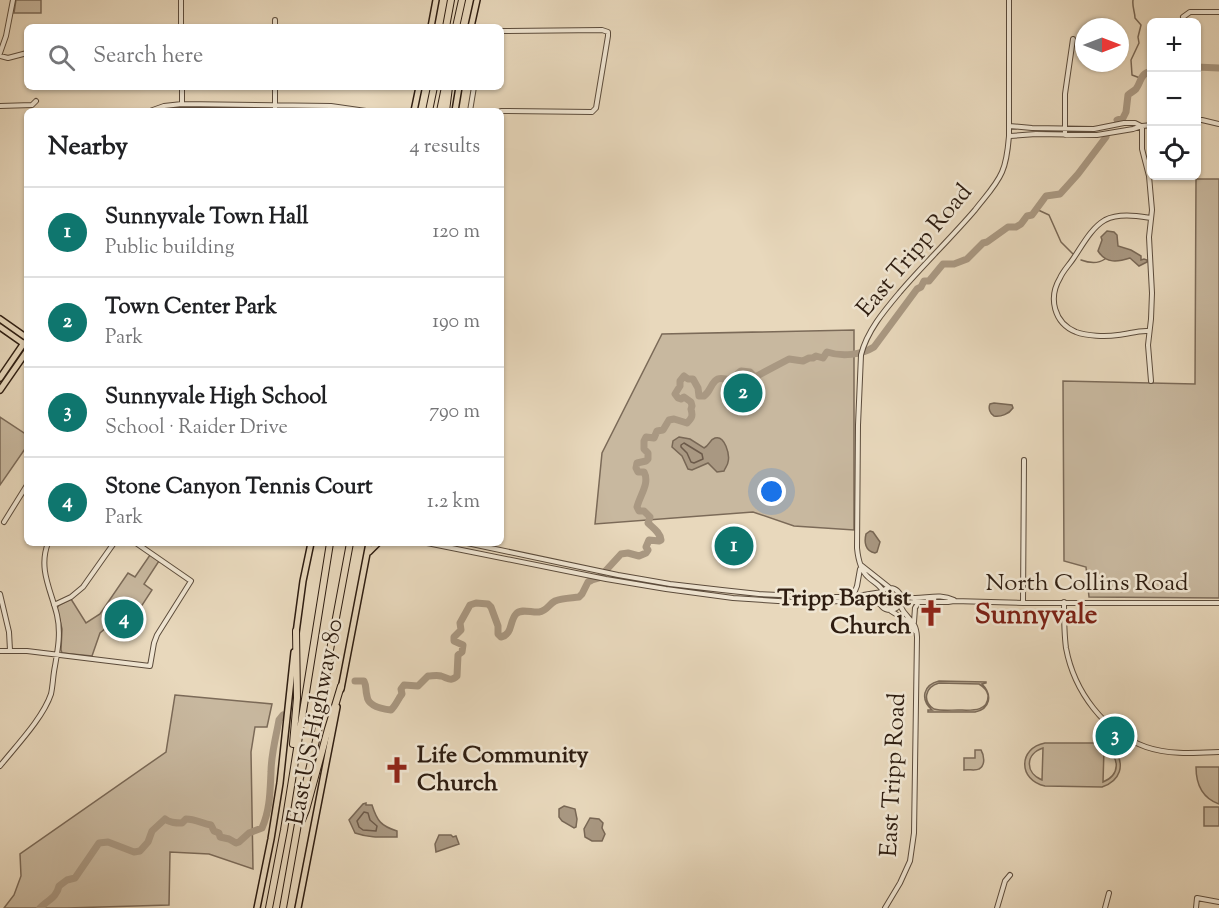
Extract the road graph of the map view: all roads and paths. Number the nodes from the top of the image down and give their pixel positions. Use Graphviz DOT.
graph roads {
  1 [pos="13,0"];
  2 [pos="181,0"];
  3 [pos="436,0"];
  4 [pos="451,0"];
  5 [pos="462,0"];
  6 [pos="477,0"];
  7 [pos="1009,0"];
  8 [pos="1219,12"];
  9 [pos="1183,16"];
  10 [pos="275,20"];
  11 [pos="181,24"];
  12 [pos="275,24"];
  13 [pos="432,24"];
  14 [pos="447,24"];
  15 [pos="458,24"];
  16 [pos="472,24"];
  17 [pos="504,31"];
  18 [pos="1073,39"];
  19 [pos="24,54"];
  20 [pos="0,55"];
  21 [pos="182,90"];
  22 [pos="275,90"];
  23 [pos="418,90"];
  24 [pos="433,90"];
  25 [pos="446,90"];
  26 [pos="447,90"];
  27 [pos="458,90"];
  28 [pos="474,90"];
  29 [pos="36,101"];
  30 [pos="0,106"];
  31 [pos="182,107"];
  32 [pos="158,108"];
  33 [pos="204,108"];
  34 [pos="275,108"];
  35 [pos="345,108"];
  36 [pos="415,108"];
  37 [pos="430,108"];
  38 [pos="441,108"];
  39 [pos="446,108"];
  40 [pos="456,108"];
  41 [pos="470,108"];
  42 [pos="504,111"];
  43 [pos="1201,120"];
  44 [pos="1219,124"];
  45 [pos="1009,126"];
  46 [pos="1142,126"];
  47 [pos="1147,126"];
  48 [pos="1065,129"];
  49 [pos="1065,135"];
  50 [pos="1009,136"];
  51 [pos="1151,218"];
  52 [pos="0,319"];
  53 [pos="0,327"];
  54 [pos="1149,331"];
  55 [pos="24,339"];
  56 [pos="24,340"];
  57 [pos="24,344"];
  58 [pos="24,355"];
  59 [pos="0,378"];
  60 [pos="1151,381"];
  61 [pos="0,390"];
  62 [pos="1024,460"];
  63 [pos="24,490"];
  64 [pos="4,522"];
  65 [pos="47,546"];
  66 [pos="112,546"];
  67 [pos="140,546"];
  68 [pos="311,546"];
  69 [pos="330,546"];
  70 [pos="349,546"];
  71 [pos="364,546"];
  72 [pos="368,546"];
  73 [pos="375,546"];
  74 [pos="442,546"];
  75 [pos="481,546"];
  76 [pos="367,553"];
  77 [pos="515,553"];
  78 [pos="514,560"];
  79 [pos="860,565"];
  80 [pos="626,576"];
  81 [pos="625,582"];
  82 [pos="705,588"];
  83 [pos="891,588"];
  84 [pos="883,591"];
  85 [pos="0,594"];
  86 [pos="704,594"];
  87 [pos="901,595"];
  88 [pos="853,596"];
  89 [pos="783,598"];
  90 [pos="817,599"];
  91 [pos="954,601"];
  92 [pos="919,602"];
  93 [pos="1064,602"];
  94 [pos="1023,603"];
  95 [pos="1219,603"];
  96 [pos="54,604"];
  97 [pos="880,604"];
  98 [pos="900,605"];
  99 [pos="889,610"];
  100 [pos="915,623"];
  101 [pos="296,631"];
  102 [pos="917,637"];
  103 [pos="10,650"];
  104 [pos="0,651"];
  105 [pos="57,654"];
  106 [pos="341,686"];
  107 [pos="1219,752"];
  108 [pos="0,766"];
  109 [pos="284,830"];
  110 [pos="297,832"];
  111 [pos="1010,875"];
  112 [pos="1109,893"];
  113 [pos="1219,902"];
  114 [pos="257,908"];
  115 [pos="269,908"];
  116 [pos="283,908"];
  117 [pos="298,908"];
  118 [pos="885,908"];
  119 [pos="997,908"];
  120 [pos="1105,908"];
  121 [pos="1196,908"];
  1 -- 20 [label="street"];
  2 -- 11 [label="street"];
  3 -- 13 [label="main road"];
  4 -- 14 [label="highway"];
  5 -- 15 [label="highway"];
  6 -- 16 [label="main road"];
  7 -- 45 [label="street, East Tripp Road"];
  8 -- 9 [label="street"];
  10 -- 12 [label="street"];
  17 -- 42 [label="street"];
  18 -- 48 [label="street"];
  19 -- 20 [label="street"];
  21 -- 31 [label="street"];
  22 -- 34 [label="street"];
  23 -- 36 [label="main road"];
  24 -- 37 [label="highway"];
  25 -- 38 [label="highway"];
  26 -- 39 [label="highway"];
  27 -- 40 [label="main road"];
  28 -- 41 [label="street"];
  29 -- 30 [label="street"];
  31 -- 32 [label="street"];
  31 -- 33 [label="street"];
  31 -- 34 [label="street"];
  34 -- 35 [label="street"];
  43 -- 44 [label="street"];
  45 -- 48 [label="street"];
  45 -- 50 [label="street, East Tripp Road"];
  46 -- 47 [label="street"];
  46 -- 48 [label="street"];
  46 -- 49 [label="street"];
  46 -- 51 [label="street"];
  48 -- 49 [label="street"];
  49 -- 50 [label="street"];
  50 -- 79 [label="street, East Tripp Road"];
  51 -- 54 [label="street"];
  51 -- 54 [label="street"];
  52 -- 55 [label="main road"];
  53 -- 56 [label="main road"];
  54 -- 60 [label="street"];
  57 -- 59 [label="main road"];
  58 -- 61 [label="main road"];
  62 -- 94 [label="street"];
  63 -- 64 [label="street"];
  65 -- 96 [label="street"];
  66 -- 96 [label="street"];
  67 -- 105 [label="street"];
  68 -- 101 [label="main road, East US Highway 80"];
  69 -- 109 [label="highway"];
  70 -- 110 [label="highway"];
  71 -- 76 [label="main road"];
  72 -- 76 [label="main road, East US Highway 80"];
  73 -- 76 [label="main road"];
  74 -- 78 [label="street"];
  75 -- 77 [label="street"];
  76 -- 106 [label="main road, East US Highway 80"];
  77 -- 78 [label="street"];
  77 -- 80 [label="street"];
  78 -- 81 [label="street"];
  79 -- 83 [label="street"];
  79 -- 84 [label="street"];
  79 -- 88 [label="street, East Tripp Road"];
  80 -- 81 [label="street"];
  80 -- 82 [label="street"];
  81 -- 86 [label="street"];
  82 -- 86 [label="street"];
  82 -- 89 [label="street"];
  83 -- 84 [label="street"];
  83 -- 87 [label="street"];
  84 -- 88 [label="street"];
  84 -- 97 [label="street"];
  85 -- 103 [label="street"];
  86 -- 89 [label="street"];
  87 -- 91 [label="street, North Collins Road"];
  87 -- 98 [label="street"];
  88 -- 90 [label="street"];
  89 -- 90 [label="street"];
  90 -- 97 [label="street"];
  91 -- 92 [label="street, North Collins Road"];
  91 -- 94 [label="street, North Collins Road"];
  92 -- 98 [label="street, North Collins Road"];
  92 -- 100 [label="street"];
  93 -- 94 [label="street, North Collins Road"];
  93 -- 95 [label="street, North Collins Road"];
  93 -- 107 [label="street"];
  96 -- 105 [label="street"];
  97 -- 99 [label="street"];
  98 -- 99 [label="street"];
  98 -- 100 [label="street"];
  99 -- 102 [label="street"];
  100 -- 102 [label="street, East Tripp Road"];
  101 -- 109 [label="highway"];
  101 -- 114 [label="main road, East US Highway 80"];
  102 -- 118 [label="street, East Tripp Road"];
  103 -- 104 [label="street"];
  103 -- 105 [label="street"];
  105 -- 108 [label="street"];
  106 -- 110 [label="highway"];
  106 -- 117 [label="main road, East US Highway 80"];
  109 -- 115 [label="highway"];
  110 -- 116 [label="highway"];
  111 -- 119 [label="street"];
  112 -- 120 [label="street"];
  113 -- 121 [label="street"];
}
